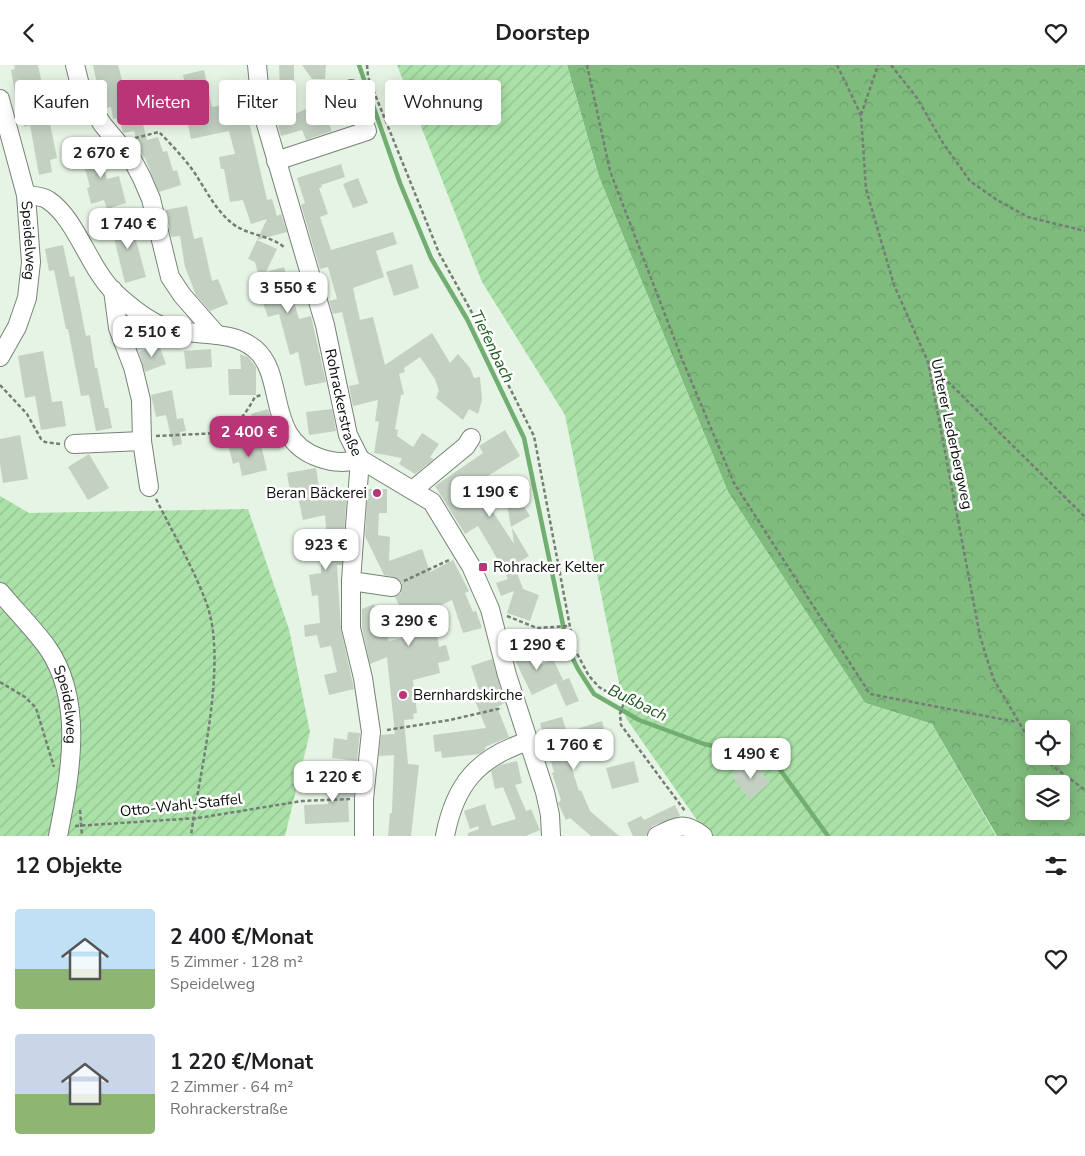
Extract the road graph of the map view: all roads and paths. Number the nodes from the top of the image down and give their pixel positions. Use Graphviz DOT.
graph roads {
  1 [pos="75,65"];
  2 [pos="257,65"];
  3 [pos="368,65"];
  4 [pos="587,65"];
  5 [pos="837,65"];
  6 [pos="878,65"];
  7 [pos="891,65"];
  8 [pos="0,99"];
  9 [pos="861,115"];
  10 [pos="365,125"];
  11 [pos="118,142"];
  12 [pos="276,161"];
  13 [pos="26,195"];
  14 [pos="1085,231"];
  15 [pos="287,250"];
  16 [pos="113,290"];
  17 [pos="217,335"];
  18 [pos="0,357"];
  19 [pos="928,362"];
  20 [pos="0,385"];
  21 [pos="275,393"];
  22 [pos="471,438"];
  23 [pos="142,439"];
  24 [pos="74,444"];
  25 [pos="360,459"];
  26 [pos="149,487"];
  27 [pos="414,489"];
  28 [pos="1085,517"];
  29 [pos="464,553"];
  30 [pos="351,581"];
  31 [pos="392,587"];
  32 [pos="0,592"];
  33 [pos="490,609"];
  34 [pos="568,626"];
  35 [pos="0,682"];
  36 [pos="517,703"];
  37 [pos="1017,722"];
  38 [pos="370,732"];
  39 [pos="1025,734"];
  40 [pos="529,741"];
  41 [pos="1051,765"];
  42 [pos="68,778"];
  43 [pos="1085,790"];
  44 [pos="364,799"];
  45 [pos="193,817"];
  46 [pos="697,831"];
  47 [pos="59,832"];
  48 [pos="191,836"];
  49 [pos="364,836"];
  50 [pos="445,836"];
  51 [pos="551,836"];
  52 [pos="657,836"];
  1 -- 11 [label="street"];
  2 -- 12 [label="street, Rohrackerstraße"];
  3 -- 34 [label="path"];
  4 -- 37 [label="path"];
  5 -- 9 [label="path, Unterer Lederbergweg"];
  6 -- 9 [label="path"];
  7 -- 14 [label="path"];
  8 -- 13 [label="street"];
  9 -- 19 [label="path, Unterer Lederbergweg"];
  10 -- 12 [label="street"];
  11 -- 15 [label="path"];
  11 -- 17 [label="street"];
  12 -- 25 [label="street, Rohrackerstraße"];
  13 -- 16 [label="street, Speidelweg"];
  13 -- 18 [label="street, Speidelweg"];
  16 -- 17 [label="street, Speidelweg"];
  16 -- 23 [label="street"];
  17 -- 21 [label="street, Speidelweg"];
  19 -- 28 [label="path"];
  19 -- 37 [label="path, Unterer Lederbergweg"];
  20 -- 24 [label="path"];
  21 -- 23 [label="path"];
  21 -- 25 [label="street, Speidelweg"];
  22 -- 27 [label="street"];
  23 -- 24 [label="street"];
  23 -- 26 [label="street"];
  25 -- 27 [label="street"];
  25 -- 30 [label="street, Rohrackerstraße"];
  26 -- 45 [label="path"];
  27 -- 29 [label="street"];
  29 -- 31 [label="path"];
  29 -- 33 [label="street"];
  30 -- 31 [label="street"];
  30 -- 38 [label="street, Rohrackerstraße"];
  32 -- 42 [label="street, Speidelweg"];
  33 -- 34 [label="path"];
  33 -- 36 [label="street"];
  34 -- 46 [label="path"];
  35 -- 42 [label="path"];
  36 -- 38 [label="path"];
  36 -- 40 [label="street"];
  37 -- 39 [label="path, Unterer Lederbergweg"];
  38 -- 44 [label="street, Rohrackerstraße"];
  40 -- 50 [label="street"];
  40 -- 51 [label="street"];
  41 -- 43 [label="path"];
  42 -- 47 [label="street, Speidelweg"];
  44 -- 45 [label="path, Otto-Wahl-Staffel"];
  44 -- 49 [label="street, Rohrackerstraße"];
  45 -- 47 [label="path, Otto-Wahl-Staffel"];
  45 -- 48 [label="path"];
  46 -- 52 [label="street"];
}
